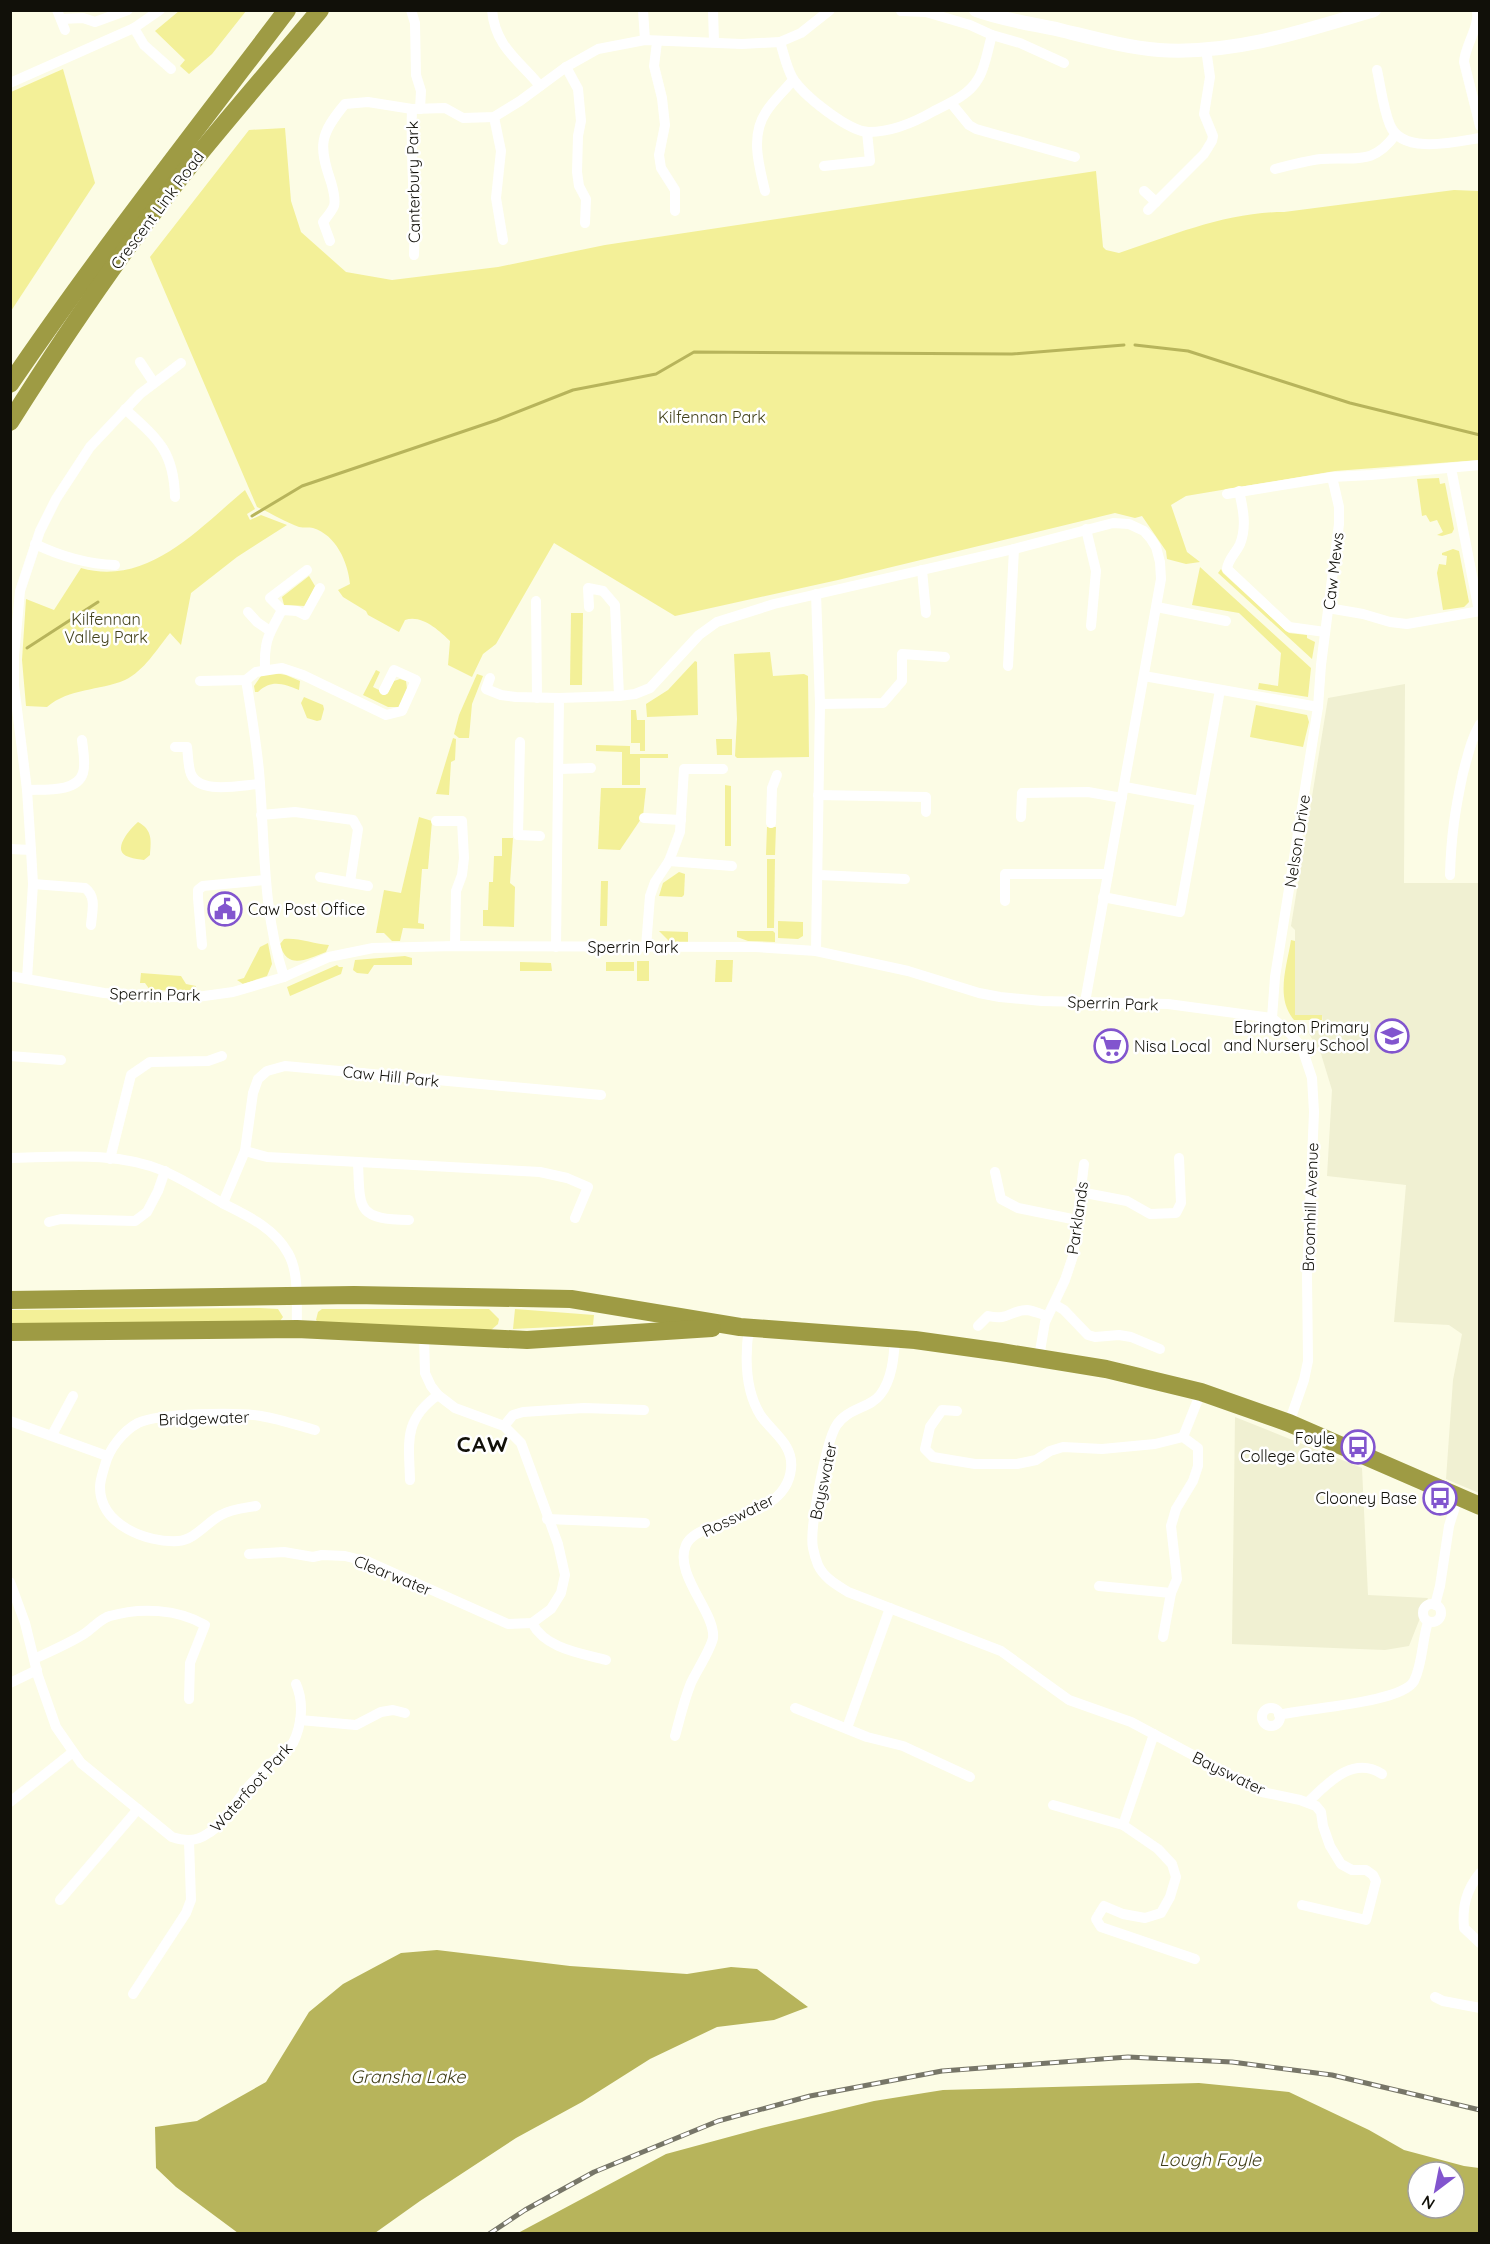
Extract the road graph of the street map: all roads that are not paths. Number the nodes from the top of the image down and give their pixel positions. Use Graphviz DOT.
graph roads {
  1 [pos="128,10"];
  2 [pos="160,10"];
  3 [pos="287,10"];
  4 [pos="320,10"];
  5 [pos="411,10"];
  6 [pos="492,10"];
  7 [pos="643,10"];
  8 [pos="713,10"];
  9 [pos="830,10"];
  10 [pos="976,10"];
  11 [pos="1374,10"];
  12 [pos="901,11"];
  13 [pos="59,15"];
  14 [pos="1478,18"];
  15 [pos="134,28"];
  16 [pos="65,30"];
  17 [pos="992,35"];
  18 [pos="645,40"];
  19 [pos="657,42"];
  20 [pos="714,42"];
  21 [pos="780,42"];
  22 [pos="1206,50"];
  23 [pos="1064,63"];
  24 [pos="566,67"];
  25 [pos="171,69"];
  26 [pos="1377,70"];
  27 [pos="793,80"];
  28 [pos="10,83"];
  29 [pos="540,86"];
  30 [pos="951,103"];
  31 [pos="1477,108"];
  32 [pos="416,109"];
  33 [pos="494,117"];
  34 [pos="1479,126"];
  35 [pos="867,132"];
  36 [pos="1396,134"];
  37 [pos="1479,138"];
  38 [pos="1075,157"];
  39 [pos="824,166"];
  40 [pos="1275,169"];
  41 [pos="765,191"];
  42 [pos="1144,191"];
  43 [pos="675,211"];
  44 [pos="585,223"];
  45 [pos="503,240"];
  46 [pos="330,241"];
  47 [pos="414,255"];
  48 [pos="140,362"];
  49 [pos="181,363"];
  50 [pos="154,383"];
  51 [pos="10,384"];
  52 [pos="125,409"];
  53 [pos="10,422"];
  54 [pos="1479,465"];
  55 [pos="1451,468"];
  56 [pos="1332,477"];
  57 [pos="1239,491"];
  58 [pos="1227,494"];
  59 [pos="175,497"];
  60 [pos="1086,529"];
  61 [pos="35,544"];
  62 [pos="1014,549"];
  63 [pos="115,565"];
  64 [pos="307,570"];
  65 [pos="922,570"];
  66 [pos="320,588"];
  67 [pos="816,594"];
  68 [pos="536,601"];
  69 [pos="14,606"];
  70 [pos="589,607"];
  71 [pos="1157,607"];
  72 [pos="1328,608"];
  73 [pos="282,610"];
  74 [pos="1479,611"];
  75 [pos="248,612"];
  76 [pos="926,613"];
  77 [pos="1226,621"];
  78 [pos="1091,626"];
  79 [pos="270,631"];
  80 [pos="1325,632"];
  81 [pos="945,657"];
  82 [pos="1321,665"];
  83 [pos="1008,666"];
  84 [pos="265,670"];
  85 [pos="1144,676"];
  86 [pos="490,678"];
  87 [pos="246,680"];
  88 [pos="201,681"];
  89 [pos="384,690"];
  90 [pos="1220,690"];
  91 [pos="619,696"];
  92 [pos="537,698"];
  93 [pos="559,698"];
  94 [pos="820,704"];
  95 [pos="1318,707"];
  96 [pos="1479,724"];
  97 [pos="82,740"];
  98 [pos="520,742"];
  99 [pos="175,747"];
  100 [pos="591,768"];
  101 [pos="559,769"];
  102 [pos="723,769"];
  103 [pos="777,775"];
  104 [pos="260,784"];
  105 [pos="27,790"];
  106 [pos="1124,792"];
  107 [pos="818,795"];
  108 [pos="1200,801"];
  109 [pos="926,812"];
  110 [pos="261,814"];
  111 [pos="1021,816"];
  112 [pos="644,818"];
  113 [pos="681,819"];
  114 [pos="436,820"];
  115 [pos="771,823"];
  116 [pos="540,836"];
  117 [pos="10,849"];
  118 [pos="32,850"];
  119 [pos="669,861"];
  120 [pos="732,866"];
  121 [pos="1108,874"];
  122 [pos="819,875"];
  123 [pos="1450,875"];
  124 [pos="320,877"];
  125 [pos="905,879"];
  126 [pos="265,880"];
  127 [pos="351,882"];
  128 [pos="33,884"];
  129 [pos="368,886"];
  130 [pos="1103,897"];
  131 [pos="1005,901"];
  132 [pos="91,924"];
  133 [pos="202,945"];
  134 [pos="455,946"];
  135 [pos="556,947"];
  136 [pos="646,947"];
  137 [pos="816,951"];
  138 [pos="10,976"];
  139 [pos="284,977"];
  140 [pos="27,979"];
  141 [pos="1085,1002"];
  142 [pos="1272,1018"];
  143 [pos="10,1056"];
  144 [pos="222,1056"];
  145 [pos="61,1060"];
  146 [pos="601,1095"];
  147 [pos="245,1151"];
  148 [pos="11,1158"];
  149 [pos="1179,1158"];
  150 [pos="110,1159"];
  151 [pos="358,1162"];
  152 [pos="1084,1164"];
  153 [pos="165,1171"];
  154 [pos="995,1172"];
  155 [pos="1080,1192"];
  156 [pos="223,1203"];
  157 [pos="575,1218"];
  158 [pos="409,1220"];
  159 [pos="1077,1220"];
  160 [pos="50,1222"];
  161 [pos="296,1295"];
  162 [pos="10,1300"];
  163 [pos="1054,1304"];
  164 [pos="1047,1316"];
  165 [pos="978,1326"];
  166 [pos="745,1327"];
  167 [pos="297,1329"];
  168 [pos="10,1332"];
  169 [pos="424,1334"];
  170 [pos="895,1338"];
  171 [pos="1160,1349"];
  172 [pos="1039,1357"];
  173 [pos="1201,1392"];
  174 [pos="438,1395"];
  175 [pos="73,1396"];
  176 [pos="644,1410"];
  177 [pos="957,1412"];
  178 [pos="10,1421"];
  179 [pos="1289,1423"];
  180 [pos="504,1426"];
  181 [pos="315,1430"];
  182 [pos="52,1435"];
  183 [pos="1184,1437"];
  184 [pos="107,1456"];
  185 [pos="410,1480"];
  186 [pos="1458,1497"];
  187 [pos="256,1506"];
  188 [pos="1479,1506"];
  189 [pos="547,1519"];
  190 [pos="645,1523"];
  191 [pos="249,1554"];
  192 [pos="10,1582"];
  193 [pos="1099,1586"];
  194 [pos="1171,1593"];
  195 [pos="890,1608"];
  196 [pos="532,1623"];
  197 [pos="1164,1637"];
  198 [pos="606,1660"];
  199 [pos="35,1664"];
  200 [pos="10,1683"];
  201 [pos="296,1684"];
  202 [pos="189,1699"];
  203 [pos="795,1708"];
  204 [pos="405,1713"];
  205 [pos="1279,1715"];
  206 [pos="300,1720"];
  207 [pos="847,1728"];
  208 [pos="1154,1734"];
  209 [pos="675,1736"];
  210 [pos="73,1752"];
  211 [pos="1382,1774"];
  212 [pos="970,1777"];
  213 [pos="10,1802"];
  214 [pos="1308,1802"];
  215 [pos="1053,1805"];
  216 [pos="138,1809"];
  217 [pos="1123,1825"];
  218 [pos="189,1841"];
  219 [pos="1479,1873"];
  220 [pos="60,1900"];
  221 [pos="1302,1905"];
  222 [pos="1479,1943"];
  223 [pos="1196,1959"];
  224 [pos="133,1994"];
  225 [pos="1435,1997"];
  226 [pos="1479,2008"];
  1 -- 13 [label="street"];
  2 -- 15 [label="street"];
  3 -- 51 [label="highway, Crescent Link Road"];
  4 -- 53 [label="highway, Crescent Link Road"];
  5 -- 32 [label="street"];
  6 -- 29 [label="street"];
  7 -- 18 [label="street"];
  8 -- 20 [label="street"];
  9 -- 21 [label="street"];
  10 -- 22 [label="street"];
  11 -- 22 [label="street"];
  12 -- 17 [label="street"];
  13 -- 16 [label="street"];
  14 -- 31 [label="street"];
  15 -- 25 [label="street"];
  15 -- 28 [label="street"];
  17 -- 23 [label="street"];
  17 -- 30 [label="street"];
  18 -- 19 [label="street"];
  18 -- 24 [label="street"];
  19 -- 20 [label="street"];
  19 -- 43 [label="street"];
  20 -- 21 [label="street"];
  21 -- 27 [label="street"];
  22 -- 42 [label="street"];
  24 -- 29 [label="street"];
  24 -- 44 [label="street"];
  26 -- 36 [label="street"];
  27 -- 35 [label="street"];
  27 -- 41 [label="street"];
  29 -- 33 [label="street"];
  30 -- 35 [label="street"];
  30 -- 38 [label="street"];
  31 -- 34 [label="street"];
  32 -- 33 [label="street, Canterbury Park"];
  32 -- 46 [label="street, Canterbury Park"];
  32 -- 47 [label="street, Canterbury Park"];
  33 -- 45 [label="street"];
  35 -- 39 [label="street"];
  36 -- 37 [label="street"];
  36 -- 40 [label="street"];
  48 -- 50 [label="street"];
  49 -- 50 [label="street"];
  50 -- 52 [label="street"];
  52 -- 59 [label="street"];
  52 -- 61 [label="street"];
  54 -- 55 [label="street"];
  55 -- 56 [label="street"];
  55 -- 74 [label="street"];
  56 -- 57 [label="street"];
  56 -- 72 [label="street, Caw Mews"];
  57 -- 58 [label="street"];
  57 -- 80 [label="street"];
  60 -- 62 [label="street"];
  60 -- 71 [label="street"];
  60 -- 78 [label="street"];
  61 -- 63 [label="street"];
  61 -- 69 [label="street"];
  62 -- 65 [label="street"];
  62 -- 83 [label="street"];
  64 -- 73 [label="street"];
  65 -- 67 [label="street"];
  65 -- 76 [label="street"];
  66 -- 73 [label="street"];
  67 -- 91 [label="street"];
  67 -- 94 [label="street"];
  68 -- 92 [label="street"];
  69 -- 105 [label="street"];
  70 -- 91 [label="street"];
  71 -- 77 [label="street"];
  71 -- 85 [label="street"];
  72 -- 74 [label="street"];
  72 -- 80 [label="street, Caw Mews"];
  73 -- 79 [label="street"];
  75 -- 79 [label="street"];
  79 -- 84 [label="street"];
  80 -- 82 [label="street, Caw Mews"];
  81 -- 94 [label="street"];
  82 -- 95 [label="street, Nelson Drive"];
  84 -- 87 [label="street"];
  84 -- 89 [label="street"];
  85 -- 90 [label="street"];
  85 -- 106 [label="street"];
  86 -- 92 [label="street"];
  87 -- 88 [label="street"];
  87 -- 104 [label="street"];
  90 -- 95 [label="street"];
  90 -- 108 [label="street"];
  91 -- 93 [label="street"];
  92 -- 93 [label="street"];
  93 -- 101 [label="street"];
  94 -- 107 [label="street"];
  95 -- 142 [label="street, Nelson Drive"];
  96 -- 123 [label="street"];
  97 -- 105 [label="street"];
  98 -- 116 [label="street"];
  99 -- 104 [label="street"];
  100 -- 101 [label="street"];
  101 -- 135 [label="street"];
  102 -- 113 [label="street"];
  103 -- 115 [label="street"];
  104 -- 110 [label="street"];
  105 -- 118 [label="street"];
  106 -- 108 [label="street"];
  106 -- 111 [label="street"];
  106 -- 121 [label="street"];
  107 -- 109 [label="street"];
  107 -- 122 [label="street"];
  108 -- 130 [label="street"];
  110 -- 126 [label="street"];
  110 -- 127 [label="street"];
  112 -- 113 [label="street"];
  113 -- 119 [label="street"];
  114 -- 134 [label="street"];
  117 -- 118 [label="street"];
  118 -- 128 [label="street"];
  119 -- 120 [label="street"];
  119 -- 136 [label="street"];
  121 -- 130 [label="street"];
  121 -- 131 [label="street"];
  122 -- 125 [label="street"];
  122 -- 137 [label="street"];
  124 -- 127 [label="street"];
  126 -- 133 [label="street"];
  126 -- 139 [label="street"];
  127 -- 129 [label="street"];
  128 -- 132 [label="street"];
  128 -- 140 [label="street"];
  130 -- 141 [label="street"];
  134 -- 135 [label="street, Sperrin Park"];
  134 -- 139 [label="street, Sperrin Park"];
  135 -- 136 [label="street, Sperrin Park"];
  136 -- 137 [label="street, Sperrin Park"];
  137 -- 141 [label="street, Sperrin Park"];
  138 -- 140 [label="street, Sperrin Park"];
  139 -- 140 [label="street, Sperrin Park"];
  141 -- 142 [label="street, Sperrin Park"];
  142 -- 179 [label="street, Broomhill Avenue"];
  143 -- 145 [label="street"];
  144 -- 150 [label="street"];
  146 -- 147 [label="street, Caw Hill Park"];
  147 -- 151 [label="street"];
  147 -- 156 [label="street, Caw Hill Park"];
  148 -- 150 [label="street"];
  149 -- 155 [label="street"];
  150 -- 153 [label="street"];
  151 -- 157 [label="street"];
  151 -- 158 [label="street"];
  152 -- 155 [label="street, Parklands"];
  153 -- 156 [label="street"];
  153 -- 160 [label="street"];
  154 -- 159 [label="street"];
  155 -- 159 [label="street, Parklands"];
  156 -- 161 [label="street"];
  159 -- 163 [label="street, Parklands"];
  161 -- 162 [label="highway"];
  161 -- 166 [label="highway"];
  161 -- 167 [label="street"];
  163 -- 164 [label="street, Parklands"];
  163 -- 171 [label="street"];
  164 -- 165 [label="street"];
  164 -- 172 [label="street, Parklands"];
  166 -- 169 [label="highway"];
  166 -- 170 [label="highway"];
  166 -- 209 [label="street, Rosswater"];
  167 -- 168 [label="highway"];
  167 -- 169 [label="highway"];
  169 -- 174 [label="street"];
  170 -- 172 [label="highway"];
  170 -- 195 [label="street, Bayswater"];
  172 -- 173 [label="highway"];
  173 -- 179 [label="highway"];
  173 -- 183 [label="street"];
  174 -- 180 [label="street"];
  174 -- 185 [label="street"];
  175 -- 182 [label="street"];
  176 -- 180 [label="street"];
  177 -- 183 [label="street"];
  178 -- 182 [label="street"];
  179 -- 186 [label="highway"];
  180 -- 189 [label="street"];
  181 -- 184 [label="street, Bridgewater"];
  182 -- 184 [label="street"];
  183 -- 194 [label="street"];
  184 -- 187 [label="street, Bridgewater"];
  186 -- 188 [label="highway"];
  186 -- 205 [label="street"];
  189 -- 190 [label="street"];
  189 -- 196 [label="street"];
  191 -- 196 [label="street, Clearwater"];
  192 -- 199 [label="street"];
  193 -- 194 [label="street"];
  194 -- 197 [label="street"];
  195 -- 207 [label="street"];
  195 -- 208 [label="street, Bayswater"];
  196 -- 198 [label="street"];
  199 -- 200 [label="street"];
  199 -- 202 [label="street"];
  199 -- 210 [label="street"];
  201 -- 206 [label="street, Waterfoot Park"];
  203 -- 207 [label="street"];
  204 -- 206 [label="street"];
  206 -- 218 [label="street, Waterfoot Park"];
  207 -- 212 [label="street"];
  208 -- 214 [label="street, Bayswater"];
  208 -- 217 [label="street"];
  210 -- 213 [label="street"];
  210 -- 216 [label="street"];
  211 -- 214 [label="street"];
  214 -- 221 [label="street"];
  215 -- 217 [label="street"];
  216 -- 218 [label="street"];
  216 -- 220 [label="street"];
  217 -- 223 [label="street"];
  218 -- 224 [label="street"];
  219 -- 222 [label="street"];
  225 -- 226 [label="street"];
}
